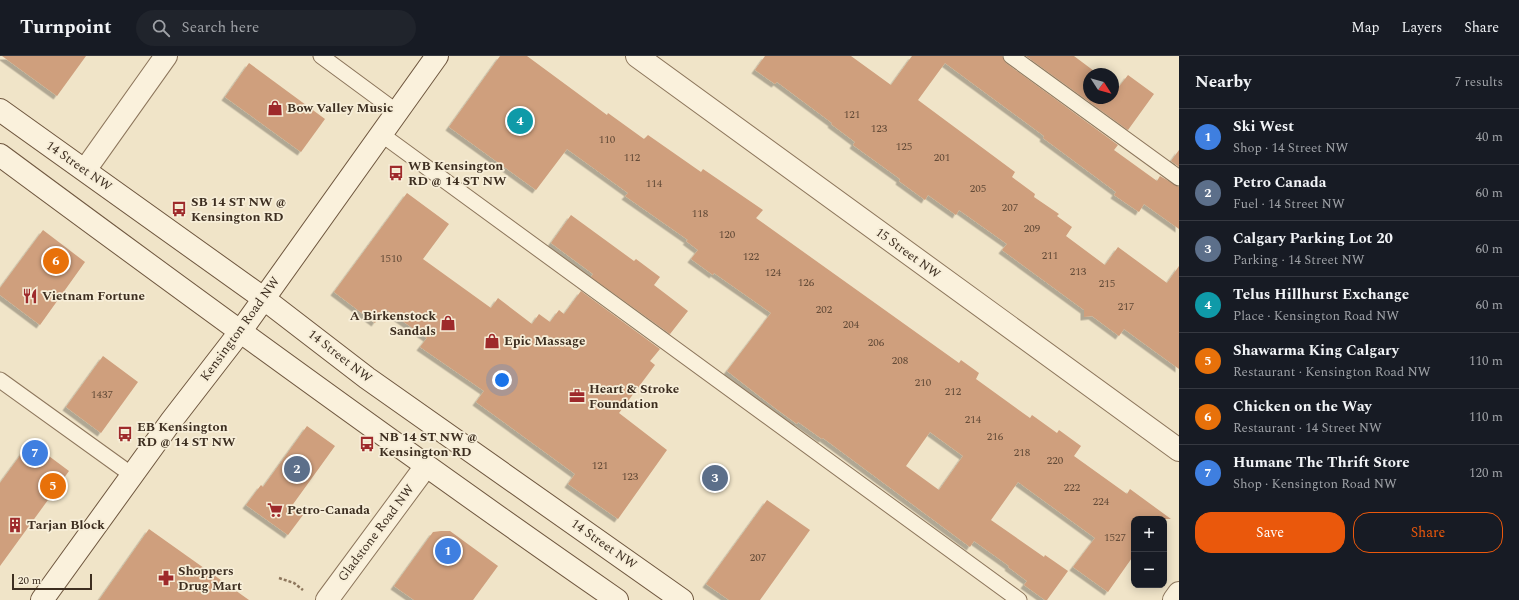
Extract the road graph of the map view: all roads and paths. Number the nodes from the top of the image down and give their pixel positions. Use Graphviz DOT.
graph roads {
  1 [pos="166,56"];
  2 [pos="321,56"];
  3 [pos="437,56"];
  4 [pos="637,56"];
  5 [pos="1011,56"];
  6 [pos="0,110"];
  7 [pos="397,112"];
  8 [pos="381,134"];
  9 [pos="0,155"];
  10 [pos="85,170"];
  11 [pos="1179,178"];
  12 [pos="264,298"];
  13 [pos="240,332"];
  14 [pos="0,380"];
  15 [pos="1179,450"];
  16 [pos="426,466"];
  17 [pos="132,475"];
  18 [pos="279,578"];
  19 [pos="303,590"];
  20 [pos="1179,593"];
  21 [pos="42,600"];
  22 [pos="327,600"];
  23 [pos="617,600"];
  24 [pos="682,600"];
  25 [pos="1019,600"];
  26 [pos="1174,600"];
  1 -- 10 [label="street"];
  2 -- 7 [label="lane"];
  3 -- 7 [label="street, Kensington Road NW"];
  4 -- 15 [label="street, 15 Street NW"];
  5 -- 11 [label="lane"];
  6 -- 10 [label="street, 14 Street NW"];
  7 -- 8 [label="street, Kensington Road NW"];
  8 -- 12 [label="street, Kensington Road NW"];
  8 -- 25 [label="lane"];
  9 -- 13 [label="street"];
  10 -- 12 [label="street, 14 Street NW"];
  12 -- 13 [label="street, Kensington Road NW"];
  12 -- 24 [label="street, 14 Street NW"];
  13 -- 16 [label="street"];
  13 -- 17 [label="street, Kensington Road NW"];
  14 -- 17 [label="lane"];
  16 -- 22 [label="street, Gladstone Road NW"];
  16 -- 23 [label="street"];
  17 -- 21 [label="street, Kensington Road NW"];
  18 -- 19 [label="path"];
  20 -- 26 [label="street"];
}
